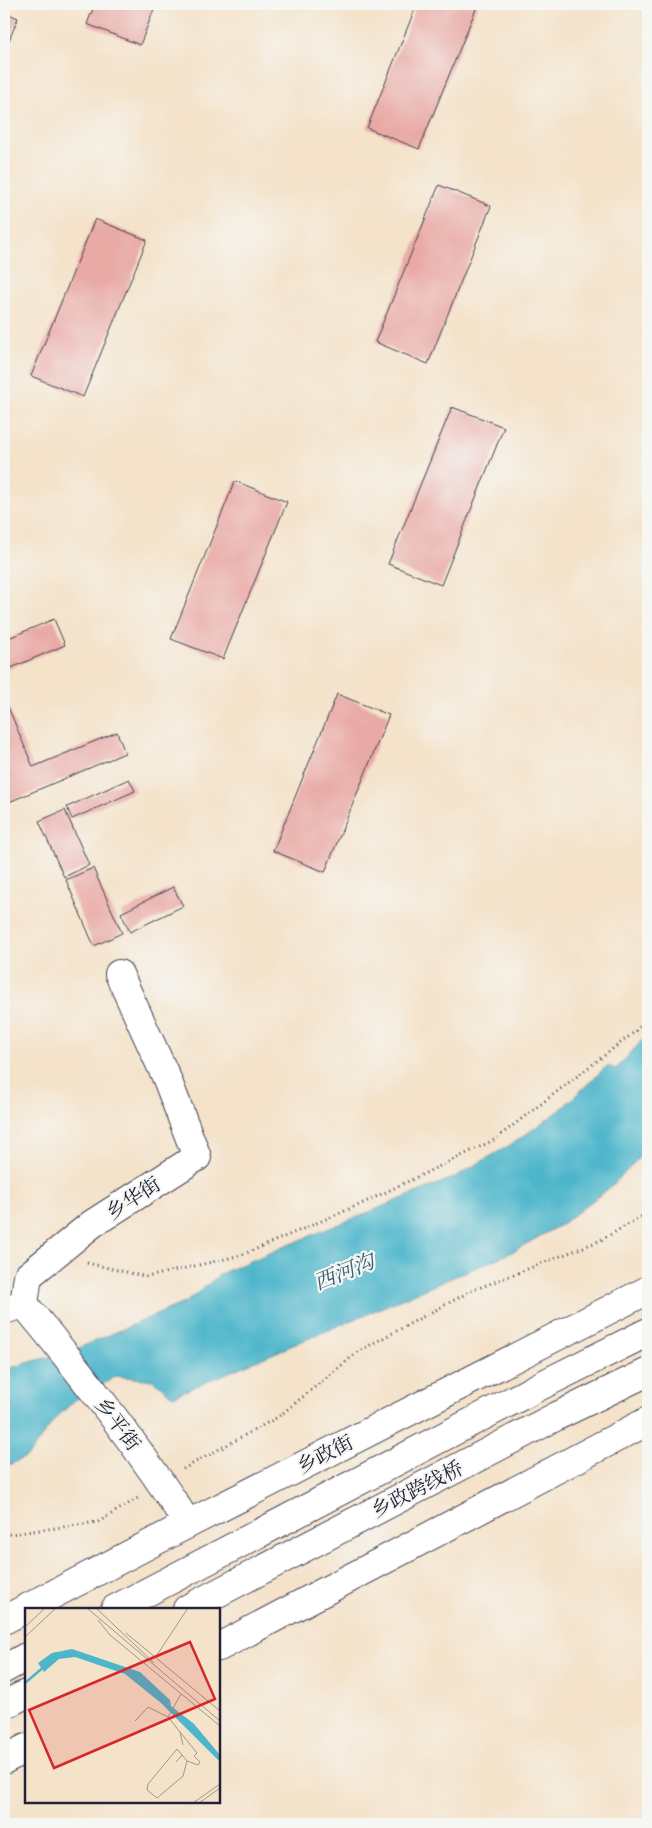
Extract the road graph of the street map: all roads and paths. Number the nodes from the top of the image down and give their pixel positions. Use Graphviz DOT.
graph roads {
  1 [pos="119,974"];
  2 [pos="648,1018"];
  3 [pos="648,1213"];
  4 [pos="55,1255"];
  5 [pos="648,1290"];
  6 [pos="14,1307"];
  7 [pos="43,1327"];
  8 [pos="648,1332"];
  9 [pos="648,1372"];
  10 [pos="648,1422"];
  11 [pos="162,1483"];
  12 [pos="188,1524"];
  13 [pos="4,1535"];
  14 [pos="27,1608"];
  15 [pos="117,1608"];
  16 [pos="189,1608"];
  17 [pos="25,1609"];
  18 [pos="4,1620"];
  19 [pos="220,1646"];
  20 [pos="25,1658"];
  21 [pos="4,1669"];
  22 [pos="25,1694"];
  23 [pos="4,1705"];
  24 [pos="25,1749"];
  25 [pos="4,1760"];
  1 -- 4 [label="street, 乡华街"];
  2 -- 4 [label="path"];
  3 -- 11 [label="path"];
  4 -- 6 [label="street, 乡华街"];
  5 -- 12 [label="street, 乡政街"];
  6 -- 7 [label="street, 乡华街"];
  7 -- 11 [label="street, 乡平街"];
  8 -- 15 [label="street"];
  9 -- 16 [label="street, 乡政跨线桥"];
  10 -- 19 [label="street"];
  11 -- 12 [label="street, 乡平街"];
  11 -- 13 [label="path"];
  12 -- 14 [label="street, 乡政街"];
  17 -- 18 [label="street, 乡政街"];
  20 -- 21 [label="street"];
  22 -- 23 [label="street"];
  24 -- 25 [label="street"];
}
